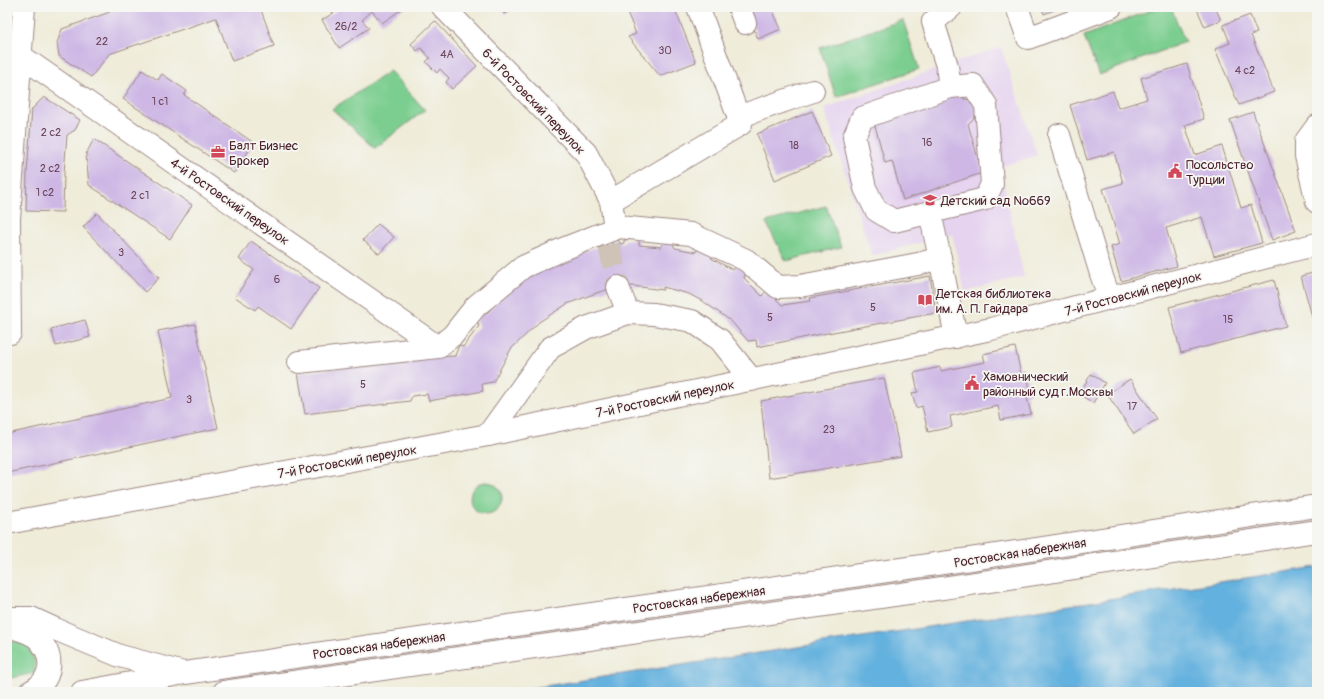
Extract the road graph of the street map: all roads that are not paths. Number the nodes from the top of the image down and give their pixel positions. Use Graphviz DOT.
graph roads {
  1 [pos="16,7"];
  2 [pos="24,7"];
  3 [pos="443,7"];
  4 [pos="698,7"];
  5 [pos="950,7"];
  6 [pos="1016,7"];
  7 [pos="1111,7"];
  8 [pos="7,10"];
  9 [pos="21,56"];
  10 [pos="950,87"];
  11 [pos="813,91"];
  12 [pos="738,116"];
  13 [pos="1317,126"];
  14 [pos="1059,135"];
  15 [pos="611,201"];
  16 [pos="1317,202"];
  17 [pos="930,213"];
  18 [pos="610,235"];
  19 [pos="1317,244"];
  20 [pos="940,258"];
  21 [pos="618,288"];
  22 [pos="1110,299"];
  23 [pos="628,313"];
  24 [pos="10,333"];
  25 [pos="956,337"];
  26 [pos="438,346"];
  27 [pos="299,362"];
  28 [pos="752,380"];
  29 [pos="488,435"];
  30 [pos="1317,506"];
  31 [pos="7,523"];
  32 [pos="1317,531"];
  33 [pos="7,618"];
  34 [pos="7,626"];
  35 [pos="185,673"];
  36 [pos="30,692"];
  37 [pos="82,692"];
  38 [pos="224,692"];
  1 -- 8 [label="main road"];
  2 -- 9 [label="main road"];
  3 -- 15 [label="main road, 6-й Ростовский переулок"];
  4 -- 12 [label="main road"];
  5 -- 10 [label="main road"];
  6 -- 7 [label="main road"];
  9 -- 24 [label="main road"];
  9 -- 26 [label="main road, 4-й Ростовский переулок"];
  10 -- 17 [label="main road"];
  10 -- 17 [label="main road"];
  11 -- 12 [label="main road"];
  12 -- 15 [label="main road"];
  13 -- 16 [label="main road"];
  14 -- 22 [label="main road"];
  15 -- 18 [label="main road, 6-й Ростовский переулок"];
  17 -- 20 [label="main road"];
  18 -- 20 [label="main road"];
  18 -- 26 [label="main road"];
  19 -- 22 [label="main road, 7-й Ростовский переулок"];
  20 -- 25 [label="main road"];
  21 -- 23 [label="main road"];
  22 -- 25 [label="main road, 7-й Ростовский переулок"];
  23 -- 28 [label="main road"];
  23 -- 29 [label="main road"];
  25 -- 28 [label="main road, 7-й Ростовский переулок"];
  26 -- 27 [label="main road"];
  28 -- 29 [label="main road, 7-й Ростовский переулок"];
  29 -- 31 [label="main road, 7-й Ростовский переулок"];
  30 -- 35 [label="main road, Ростовская набережная"];
  32 -- 38 [label="main road, Ростовская набережная"];
  33 -- 35 [label="main road"];
  34 -- 36 [label="main road"];
  35 -- 37 [label="main road, Ростовская набережная"];
}
